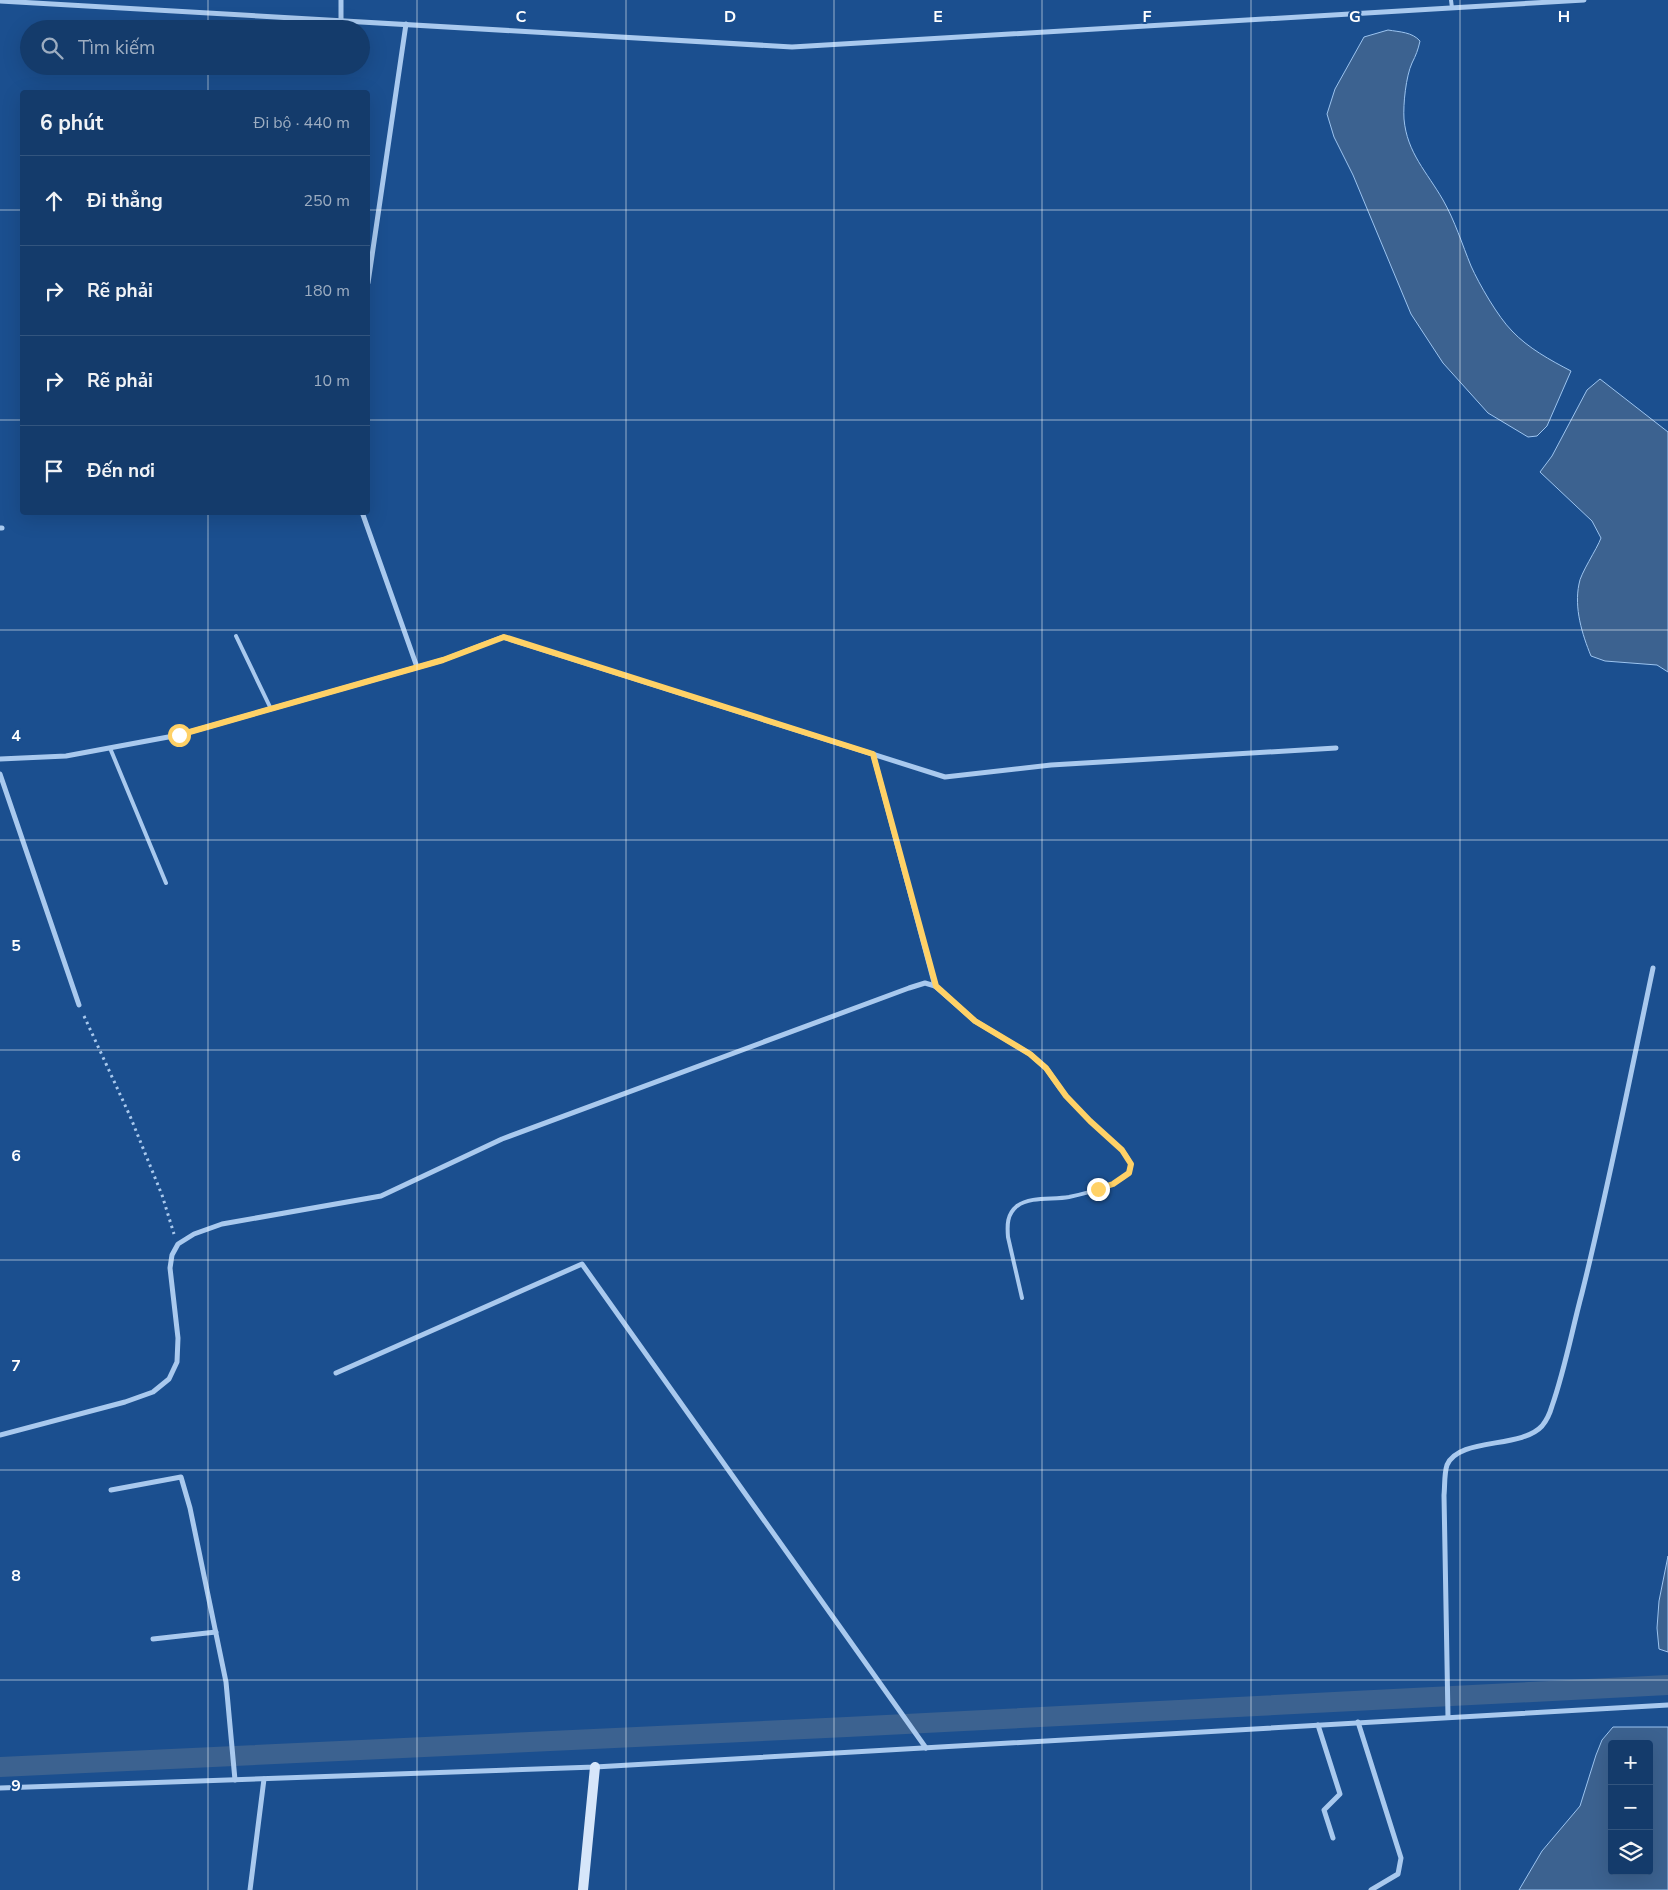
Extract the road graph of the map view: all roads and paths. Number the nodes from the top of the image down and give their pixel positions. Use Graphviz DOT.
graph roads {
  1 [pos="341,0"];
  2 [pos="1451,0"];
  3 [pos="1584,0"];
  4 [pos="0,1"];
  5 [pos="1452,8"];
  6 [pos="341,20"];
  7 [pos="370,22"];
  8 [pos="406,24"];
  9 [pos="370,269"];
  10 [pos="363,515"];
  11 [pos="236,636"];
  12 [pos="417,667"];
  13 [pos="271,709"];
  14 [pos="110,748"];
  15 [pos="1336,748"];
  16 [pos="873,754"];
  17 [pos="0,759"];
  18 [pos="0,774"];
  19 [pos="166,883"];
  20 [pos="1653,968"];
  21 [pos="936,986"];
  22 [pos="79,1005"];
  23 [pos="1060,1088"];
  24 [pos="178,1244"];
  25 [pos="1022,1298"];
  26 [pos="336,1373"];
  27 [pos="0,1435"];
  28 [pos="111,1490"];
  29 [pos="216,1632"];
  30 [pos="153,1639"];
  31 [pos="1668,1705"];
  32 [pos="1448,1717"];
  33 [pos="1358,1722"];
  34 [pos="1318,1725"];
  35 [pos="926,1748"];
  36 [pos="595,1767"];
  37 [pos="264,1779"];
  38 [pos="235,1780"];
  39 [pos="0,1788"];
  40 [pos="1333,1838"];
  41 [pos="250,1890"];
  42 [pos="583,1890"];
  43 [pos="1372,1890"];
  1 -- 6 [label="street"];
  2 -- 5 [label="lane"];
  3 -- 5 [label="street"];
  4 -- 6 [label="street"];
  5 -- 8 [label="street"];
  7 -- 8 [label="street"];
  8 -- 9 [label="street"];
  10 -- 12 [label="street"];
  11 -- 13 [label="lane"];
  12 -- 13 [label="street"];
  12 -- 16 [label="street"];
  13 -- 14 [label="street"];
  14 -- 17 [label="street"];
  14 -- 19 [label="lane"];
  15 -- 16 [label="street"];
  16 -- 21 [label="street"];
  18 -- 22 [label="street"];
  20 -- 32 [label="street"];
  21 -- 23 [label="street"];
  21 -- 24 [label="street"];
  22 -- 24 [label="path"];
  23 -- 25 [label="lane"];
  24 -- 27 [label="street"];
  26 -- 35 [label="street"];
  28 -- 29 [label="street"];
  29 -- 30 [label="street"];
  29 -- 38 [label="street"];
  31 -- 32 [label="street"];
  32 -- 33 [label="street"];
  33 -- 34 [label="street"];
  33 -- 43 [label="street"];
  34 -- 35 [label="street"];
  34 -- 40 [label="street"];
  35 -- 36 [label="street"];
  36 -- 37 [label="street"];
  36 -- 42 [label="street"];
  37 -- 38 [label="street"];
  37 -- 41 [label="street"];
  38 -- 39 [label="street"];
}
